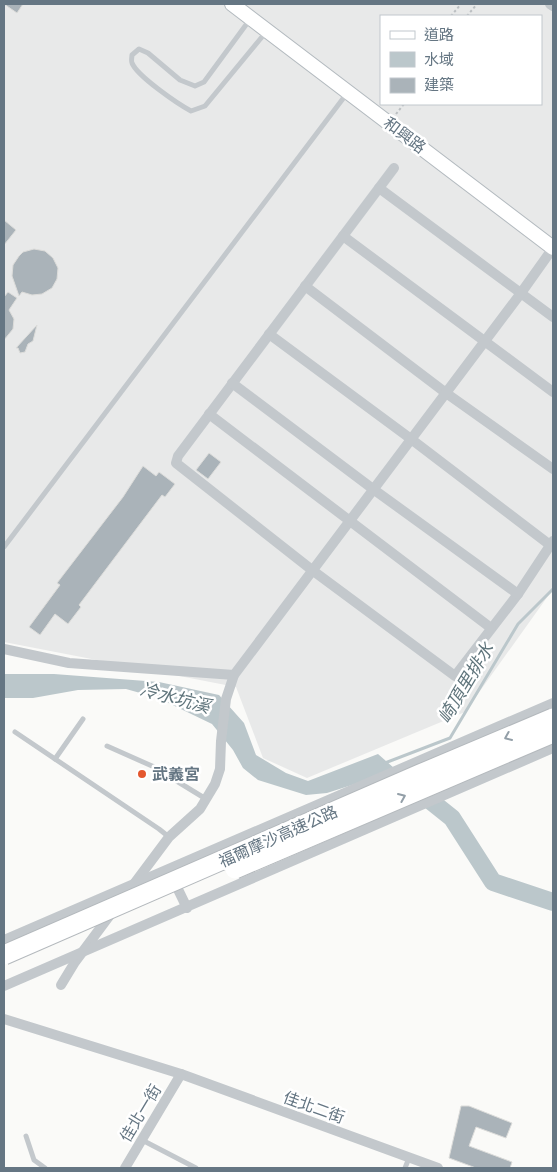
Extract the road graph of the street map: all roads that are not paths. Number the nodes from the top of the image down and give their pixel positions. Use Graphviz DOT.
graph roads {
  1 [pos="232,4"];
  2 [pos="550,4"];
  3 [pos="553,6"];
  4 [pos="251,18"];
  5 [pos="267,30"];
  6 [pos="348,92"];
  7 [pos="394,168"];
  8 [pos="379,188"];
  9 [pos="343,236"];
  10 [pos="553,248"];
  11 [pos="305,286"];
  12 [pos="521,293"];
  13 [pos="553,317"];
  14 [pos="269,334"];
  15 [pos="484,342"];
  16 [pos="232,383"];
  17 [pos="553,392"];
  18 [pos="446,393"];
  19 [pos="209,414"];
  20 [pos="411,439"];
  21 [pos="553,469"];
  22 [pos="373,489"];
  23 [pos="349,521"];
  24 [pos="552,543"];
  25 [pos="4,547"];
  26 [pos="312,570"];
  27 [pos="518,594"];
  28 [pos="491,628"];
  29 [pos="4,648"];
  30 [pos="234,675"];
  31 [pos="551,712"];
  32 [pos="83,719"];
  33 [pos="15,732"];
  34 [pos="553,733"];
  35 [pos="107,746"];
  36 [pos="553,748"];
  37 [pos="55,759"];
  38 [pos="360,786"];
  39 [pos="206,799"];
  40 [pos="379,824"];
  41 [pos="169,838"];
  42 [pos="168,869"];
  43 [pos="135,884"];
  44 [pos="187,908"];
  45 [pos="4,940"];
  46 [pos="80,954"];
  47 [pos="4,955"];
  48 [pos="4,968"];
  49 [pos="61,985"];
  50 [pos="4,986"];
  51 [pos="4,1019"];
  52 [pos="181,1074"];
  53 [pos="26,1136"];
  54 [pos="141,1140"];
  55 [pos="409,1158"];
  56 [pos="45,1168"];
  57 [pos="125,1168"];
  58 [pos="196,1168"];
  59 [pos="405,1168"];
  60 [pos="438,1168"];
  1 -- 4 [label="street, 和興路"];
  2 -- 3 [label="street"];
  4 -- 5 [label="street, 和興路"];
  4 -- 5 [label="lane"];
  5 -- 6 [label="street, 和興路"];
  6 -- 10 [label="street, 和興路"];
  6 -- 25 [label="lane"];
  7 -- 8 [label="street"];
  8 -- 9 [label="street"];
  8 -- 12 [label="street"];
  9 -- 11 [label="street"];
  9 -- 15 [label="street"];
  10 -- 12 [label="street"];
  11 -- 14 [label="street"];
  11 -- 18 [label="street"];
  12 -- 13 [label="street"];
  12 -- 15 [label="street"];
  14 -- 16 [label="street"];
  14 -- 20 [label="street"];
  15 -- 17 [label="street"];
  15 -- 18 [label="street"];
  16 -- 19 [label="street"];
  16 -- 22 [label="street"];
  18 -- 20 [label="street"];
  18 -- 21 [label="street"];
  19 -- 23 [label="street"];
  19 -- 26 [label="street"];
  20 -- 22 [label="street"];
  20 -- 24 [label="street"];
  22 -- 23 [label="street"];
  22 -- 27 [label="street"];
  23 -- 26 [label="street"];
  23 -- 28 [label="street"];
  24 -- 27 [label="street"];
  26 -- 28 [label="street"];
  26 -- 30 [label="street"];
  27 -- 28 [label="street"];
  29 -- 30 [label="street"];
  30 -- 39 [label="street"];
  31 -- 38 [label="street"];
  31 -- 47 [label="highway, 福爾摩沙高速公路, one-way, bridge"];
  32 -- 37 [label="lane"];
  33 -- 37 [label="lane"];
  48 -- 34 [label="highway, 福爾摩沙高速公路, one-way, bridge"];
  35 -- 39 [label="lane"];
  36 -- 40 [label="street"];
  37 -- 41 [label="lane"];
  38 -- 40 [label="street"];
  38 -- 42 [label="street"];
  39 -- 41 [label="street"];
  40 -- 44 [label="street"];
  41 -- 43 [label="street"];
  42 -- 43 [label="street"];
  42 -- 44 [label="street"];
  43 -- 45 [label="street"];
  43 -- 46 [label="street"];
  44 -- 46 [label="street"];
  46 -- 49 [label="street"];
  46 -- 50 [label="street"];
  51 -- 52 [label="street, 佳北二街"];
  52 -- 54 [label="street, 佳北一街"];
  52 -- 55 [label="street, 佳北二街"];
  53 -- 56 [label="lane"];
  54 -- 57 [label="street, 佳北一街"];
  54 -- 58 [label="lane"];
  55 -- 59 [label="lane"];
  55 -- 60 [label="street, 佳北二街"];
}
